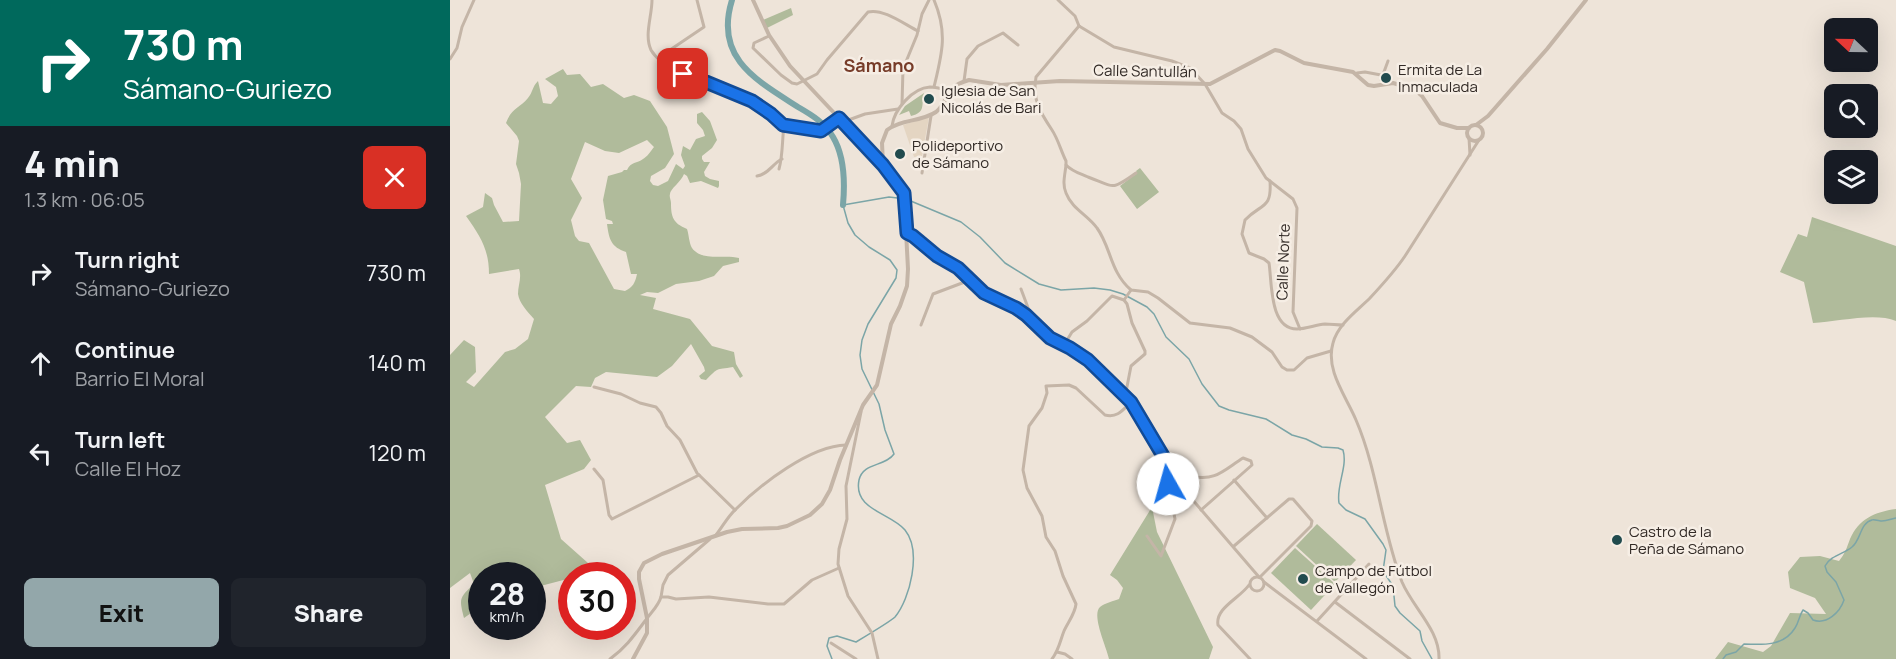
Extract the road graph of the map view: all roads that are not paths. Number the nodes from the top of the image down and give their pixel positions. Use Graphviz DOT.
graph roads {
  1 [pos="474,0"];
  2 [pos="652,0"];
  3 [pos="697,0"];
  4 [pos="753,0"];
  5 [pos="929,0"];
  6 [pos="934,0"];
  7 [pos="1058,0"];
  8 [pos="1586,0"];
  9 [pos="1079,26"];
  10 [pos="918,31"];
  11 [pos="770,36"];
  12 [pos="1018,45"];
  13 [pos="658,58"];
  14 [pos="450,59"];
  15 [pos="1388,61"];
  16 [pos="1357,73"];
  17 [pos="1382,75"];
  18 [pos="804,81"];
  19 [pos="964,81"];
  20 [pos="1035,82"];
  21 [pos="1390,83"];
  22 [pos="1205,84"];
  23 [pos="934,87"];
  24 [pos="949,91"];
  25 [pos="902,104"];
  26 [pos="898,109"];
  27 [pos="931,114"];
  28 [pos="1488,116"];
  29 [pos="841,120"];
  30 [pos="1476,125"];
  31 [pos="784,126"];
  32 [pos="892,126"];
  33 [pos="1457,128"];
  34 [pos="1469,128"];
  35 [pos="1483,133"];
  36 [pos="1468,136"];
  37 [pos="1479,140"];
  38 [pos="1470,157"];
  39 [pos="782,159"];
  40 [pos="883,165"];
  41 [pos="1066,165"];
  42 [pos="779,169"];
  43 [pos="922,173"];
  44 [pos="1136,173"];
  45 [pos="757,176"];
  46 [pos="1270,182"];
  47 [pos="907,233"];
  48 [pos="970,280"];
  49 [pos="1021,289"];
  50 [pos="1130,292"];
  51 [pos="1124,299"];
  52 [pos="921,325"];
  53 [pos="1343,325"];
  54 [pos="1300,329"];
  55 [pos="1044,333"];
  56 [pos="1064,345"];
  57 [pos="1331,351"];
  58 [pos="594,387"];
  59 [pos="1125,397"];
  60 [pos="1131,402"];
  61 [pos="861,410"];
  62 [pos="846,445"];
  63 [pos="594,468"];
  64 [pos="699,475"];
  65 [pos="1175,476"];
  66 [pos="1234,480"];
  67 [pos="1180,482"];
  68 [pos="735,510"];
  69 [pos="1201,510"];
  70 [pos="1268,518"];
  71 [pos="714,536"];
  72 [pos="1147,536"];
  73 [pos="1234,546"];
  74 [pos="1369,564"];
  75 [pos="839,568"];
  76 [pos="1253,569"];
  77 [pos="1253,577"];
  78 [pos="1261,579"];
  79 [pos="1249,585"];
  80 [pos="1263,588"];
  81 [pos="1275,589"];
  82 [pos="1252,590"];
  83 [pos="1243,594"];
  84 [pos="661,597"];
  85 [pos="1335,602"];
  86 [pos="646,618"];
  87 [pos="1317,621"];
  88 [pos="831,642"];
  89 [pos="1057,652"];
  90 [pos="610,659"];
  91 [pos="633,659"];
  92 [pos="856,659"];
  93 [pos="878,659"];
  94 [pos="1052,659"];
  95 [pos="1072,659"];
  96 [pos="1250,659"];
  97 [pos="1366,659"];
  98 [pos="1410,659"];
  99 [pos="1439,659"];
  1 -- 14 [label="street"];
  2 -- 13 [label="street"];
  3 -- 13 [label="street"];
  4 -- 11 [label="street"];
  5 -- 10 [label="street"];
  6 -- 23 [label="street"];
  7 -- 9 [label="street"];
  8 -- 28 [label="street"];
  9 -- 20 [label="street"];
  9 -- 22 [label="street, Calle Norte"];
  10 -- 18 [label="street"];
  10 -- 25 [label="street"];
  11 -- 18 [label="street"];
  11 -- 18 [label="street"];
  12 -- 19 [label="street"];
  13 -- 31 [label="street"];
  15 -- 17 [label="street"];
  16 -- 17 [label="street"];
  16 -- 21 [label="street, Calle Santullán"];
  16 -- 22 [label="street, Calle Santullán"];
  17 -- 21 [label="street"];
  18 -- 29 [label="street"];
  19 -- 20 [label="street, Calle Santullán"];
  19 -- 24 [label="street"];
  20 -- 22 [label="street, Calle Santullán"];
  20 -- 41 [label="street"];
  21 -- 33 [label="street, Calle Santullán"];
  22 -- 46 [label="street, Calle Norte"];
  23 -- 24 [label="street"];
  23 -- 25 [label="street"];
  24 -- 27 [label="street"];
  25 -- 26 [label="street"];
  26 -- 29 [label="street"];
  26 -- 32 [label="street"];
  27 -- 32 [label="street"];
  27 -- 43 [label="street"];
  28 -- 30 [label="street"];
  28 -- 35 [label="street"];
  29 -- 31 [label="street"];
  29 -- 40 [label="street"];
  30 -- 34 [label="street"];
  30 -- 35 [label="street"];
  31 -- 39 [label="street"];
  32 -- 40 [label="street"];
  33 -- 34 [label="street"];
  33 -- 36 [label="street, Calle Santullán"];
  34 -- 36 [label="street"];
  35 -- 37 [label="street"];
  36 -- 37 [label="street"];
  36 -- 38 [label="street"];
  37 -- 38 [label="street"];
  38 -- 53 [label="street"];
  39 -- 42 [label="street"];
  39 -- 45 [label="street"];
  40 -- 47 [label="street"];
  41 -- 44 [label="street"];
  41 -- 50 [label="street"];
  46 -- 54 [label="street, Calle Norte"];
  46 -- 54 [label="street"];
  47 -- 48 [label="street"];
  47 -- 61 [label="street"];
  48 -- 52 [label="street"];
  48 -- 55 [label="street"];
  49 -- 55 [label="street"];
  50 -- 51 [label="street"];
  50 -- 57 [label="street"];
  51 -- 56 [label="street"];
  51 -- 59 [label="street"];
  53 -- 54 [label="street"];
  53 -- 57 [label="street"];
  55 -- 56 [label="street"];
  56 -- 59 [label="street"];
  57 -- 99 [label="street"];
  58 -- 64 [label="street"];
  59 -- 60 [label="street"];
  60 -- 65 [label="street"];
  60 -- 89 [label="street"];
  61 -- 62 [label="street"];
  61 -- 75 [label="street"];
  62 -- 68 [label="street"];
  62 -- 71 [label="street"];
  63 -- 64 [label="street"];
  64 -- 68 [label="street"];
  65 -- 67 [label="street"];
  65 -- 72 [label="street"];
  66 -- 67 [label="street"];
  66 -- 69 [label="street"];
  66 -- 70 [label="street"];
  67 -- 69 [label="street"];
  68 -- 71 [label="street"];
  69 -- 73 [label="street"];
  70 -- 73 [label="street"];
  70 -- 78 [label="street"];
  71 -- 84 [label="street"];
  71 -- 86 [label="street"];
  73 -- 76 [label="street"];
  74 -- 85 [label="street"];
  75 -- 84 [label="street"];
  75 -- 93 [label="street"];
  76 -- 77 [label="street"];
  76 -- 78 [label="street"];
  77 -- 78 [label="street"];
  77 -- 79 [label="street"];
  78 -- 80 [label="street"];
  78 -- 81 [label="street"];
  79 -- 82 [label="street"];
  79 -- 83 [label="street"];
  80 -- 81 [label="street"];
  80 -- 82 [label="street"];
  81 -- 87 [label="street"];
  82 -- 83 [label="street"];
  83 -- 96 [label="street"];
  84 -- 86 [label="street"];
  85 -- 87 [label="street"];
  85 -- 98 [label="street"];
  86 -- 90 [label="street"];
  86 -- 91 [label="street"];
  87 -- 97 [label="street"];
  88 -- 92 [label="street"];
  89 -- 94 [label="street"];
  89 -- 95 [label="street"];
}
